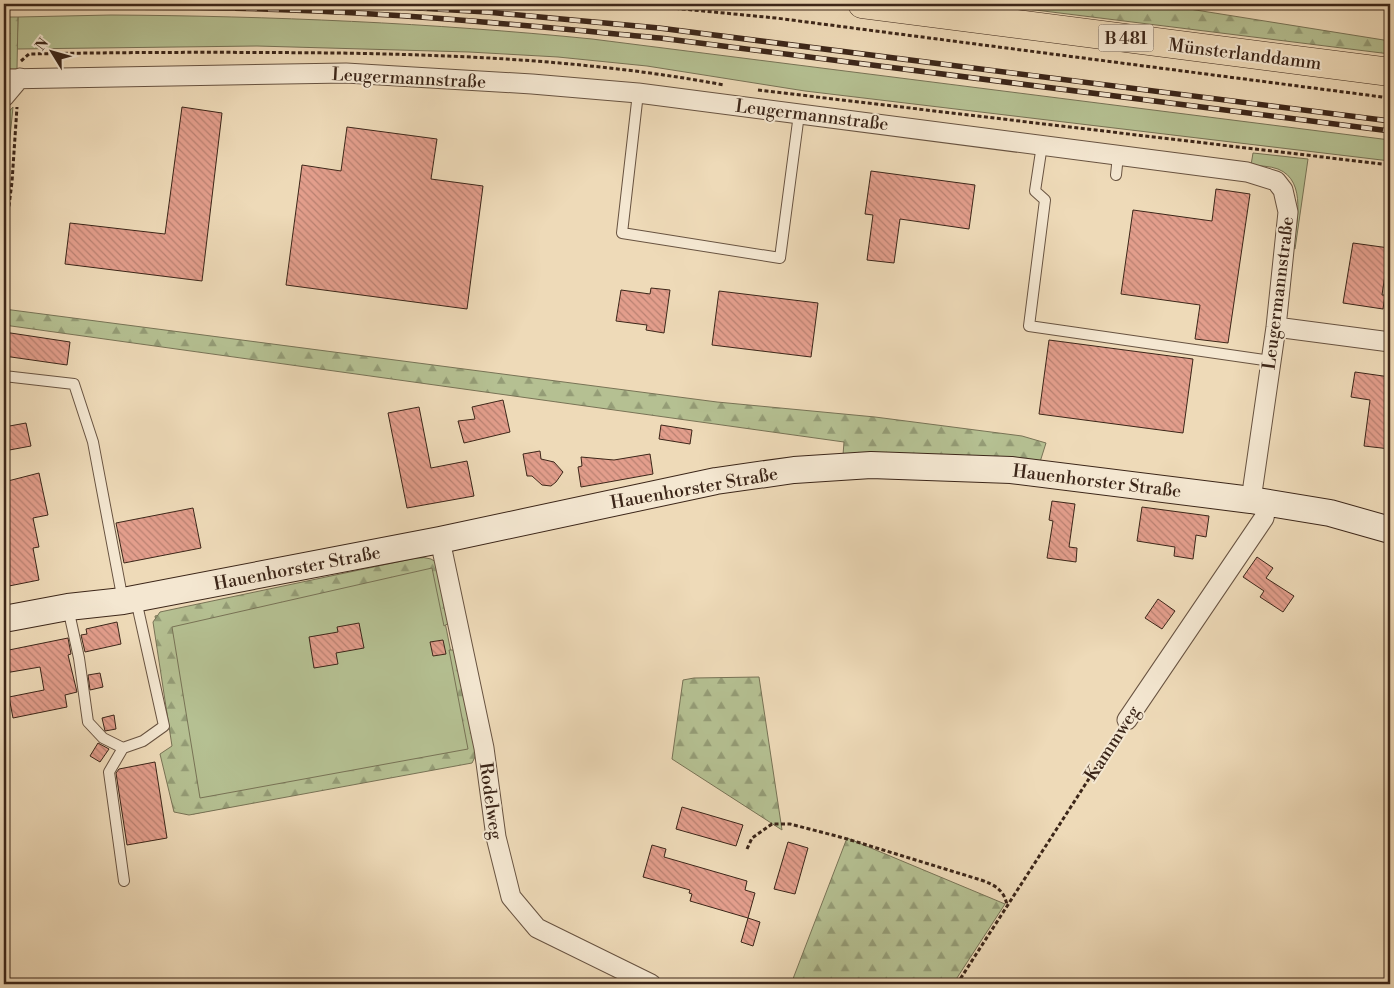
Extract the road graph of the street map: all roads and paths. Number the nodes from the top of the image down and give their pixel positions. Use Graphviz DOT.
graph roads {
  1 [pos="630,4"];
  2 [pos="862,4"];
  3 [pos="1390,72"];
  4 [pos="12,78"];
  5 [pos="734,86"];
  6 [pos="753,89"];
  7 [pos="638,93"];
  8 [pos="4,97"];
  9 [pos="1390,98"];
  10 [pos="799,114"];
  11 [pos="1042,145"];
  12 [pos="1118,155"];
  13 [pos="1390,165"];
  14 [pos="1116,175"];
  15 [pos="4,246"];
  16 [pos="1276,327"];
  17 [pos="1390,342"];
  18 [pos="1271,361"];
  19 [pos="4,376"];
  20 [pos="1259,502"];
  21 [pos="1390,530"];
  22 [pos="440,540"];
  23 [pos="130,600"];
  24 [pos="68,607"];
  25 [pos="4,619"];
  26 [pos="1126,720"];
  27 [pos="123,748"];
  28 [pos="747,849"];
  29 [pos="124,881"];
  30 [pos="1007,906"];
  31 [pos="651,984"];
  32 [pos="957,984"];
  1 -- 9 [label="path"];
  2 -- 3 [label="main road, Münsterlanddamm / B 481"];
  4 -- 5 [label="path"];
  4 -- 7 [label="street, Leugermannstraße"];
  4 -- 8 [label="street"];
  4 -- 15 [label="path"];
  6 -- 13 [label="path"];
  7 -- 10 [label="street, Leugermannstraße"];
  7 -- 10 [label="lane"];
  10 -- 11 [label="street, Leugermannstraße"];
  11 -- 12 [label="street, Leugermannstraße"];
  11 -- 18 [label="lane"];
  12 -- 14 [label="lane"];
  12 -- 16 [label="street, Leugermannstraße"];
  16 -- 17 [label="street"];
  16 -- 18 [label="street, Leugermannstraße"];
  18 -- 20 [label="street, Leugermannstraße"];
  19 -- 23 [label="lane"];
  20 -- 21 [label="street, Hauenhorster Straße"];
  20 -- 22 [label="street, Hauenhorster Straße"];
  20 -- 26 [label="street, Kammweg"];
  22 -- 23 [label="street, Hauenhorster Straße"];
  22 -- 31 [label="street, Rodelweg"];
  23 -- 24 [label="street, Hauenhorster Straße"];
  23 -- 27 [label="lane"];
  24 -- 25 [label="street, Hauenhorster Straße"];
  24 -- 27 [label="lane"];
  26 -- 30 [label="path, Kammweg"];
  27 -- 29 [label="lane"];
  28 -- 30 [label="path"];
  30 -- 32 [label="path, Kammweg"];
}
